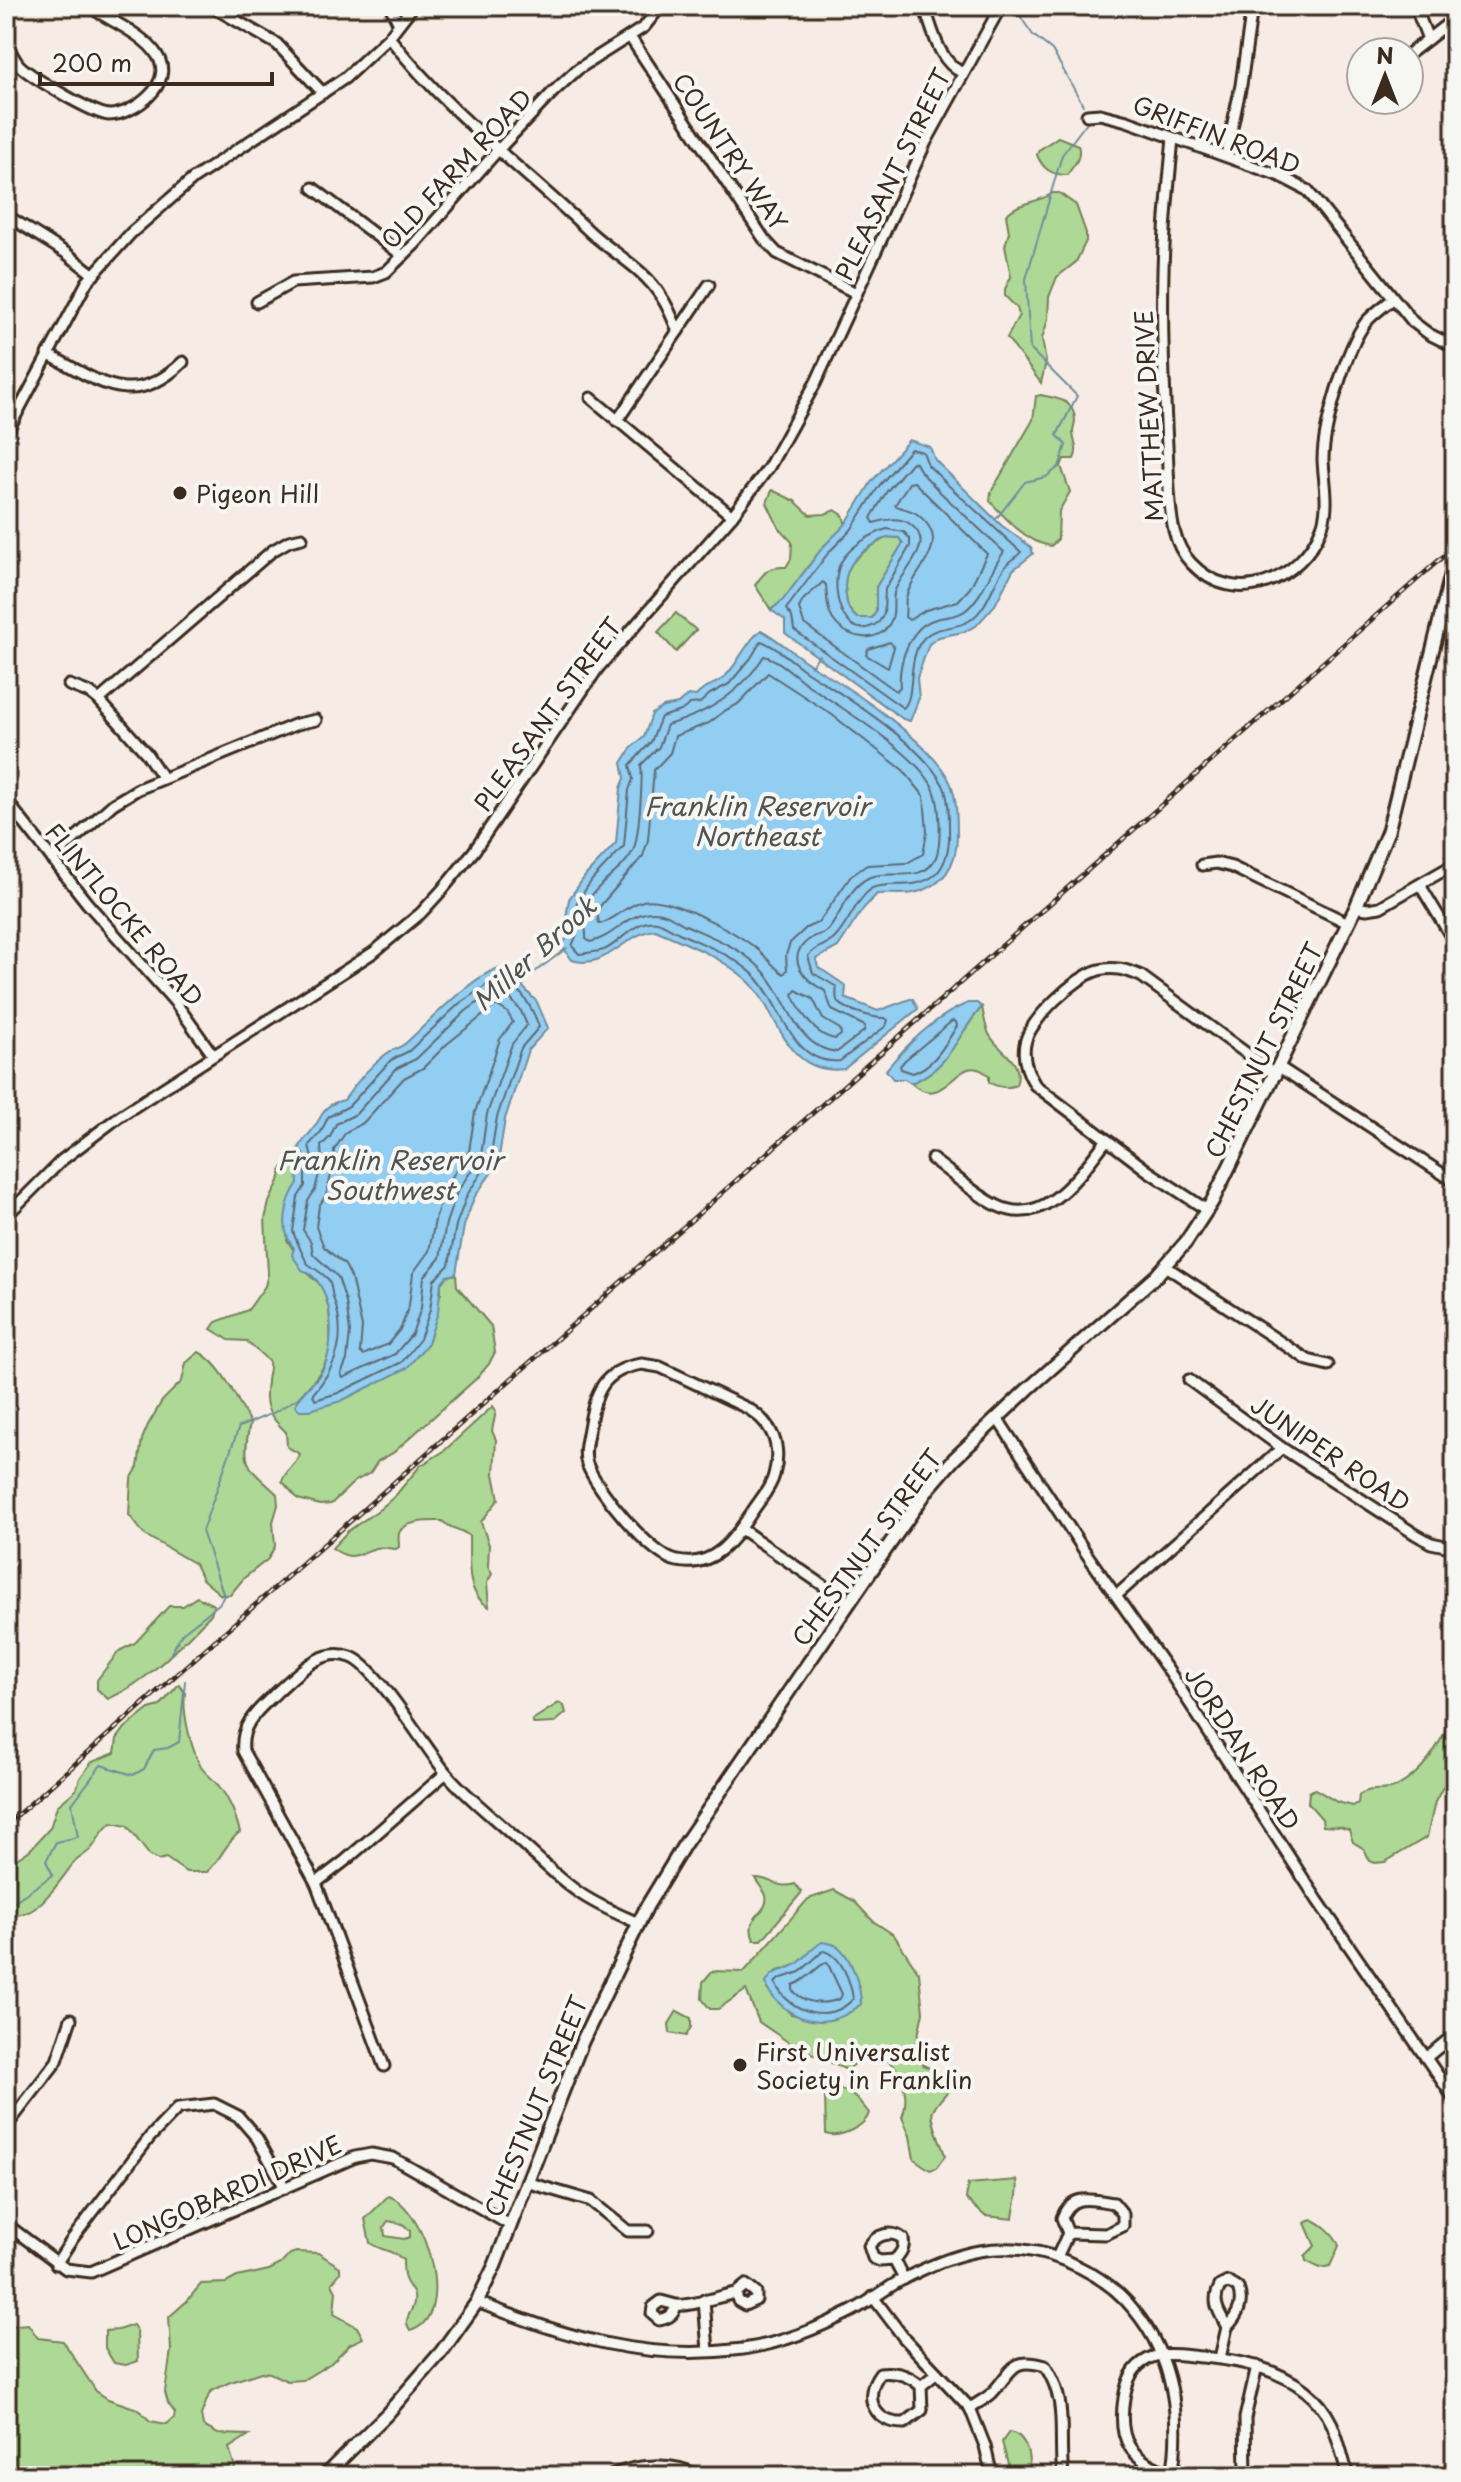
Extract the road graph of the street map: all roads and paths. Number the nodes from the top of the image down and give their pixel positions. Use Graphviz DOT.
graph roads {
  1 [pos="94,6"];
  2 [pos="211,6"];
  3 [pos="390,6"];
  4 [pos="413,6"];
  5 [pos="661,6"];
  6 [pos="924,6"];
  7 [pos="1001,6"];
  8 [pos="1251,6"];
  9 [pos="1268,6"];
  10 [pos="1415,6"];
  11 [pos="1455,18"];
  12 [pos="398,22"];
  13 [pos="389,37"];
  14 [pos="630,37"];
  15 [pos="1428,39"];
  16 [pos="1425,41"];
  17 [pos="6,44"];
  18 [pos="963,73"];
  19 [pos="323,93"];
  20 [pos="1087,115"];
  21 [pos="1173,138"];
  22 [pos="499,149"];
  23 [pos="1226,156"];
  24 [pos="313,188"];
  25 [pos="6,215"];
  26 [pos="403,256"];
  27 [pos="94,275"];
  28 [pos="709,285"];
  29 [pos="856,293"];
  30 [pos="1393,299"];
  31 [pos="257,302"];
  32 [pos="678,331"];
  33 [pos="1455,347"];
  34 [pos="47,354"];
  35 [pos="183,362"];
  36 [pos="591,398"];
  37 [pos="617,421"];
  38 [pos="6,434"];
  39 [pos="732,516"];
  40 [pos="302,538"];
  41 [pos="1455,559"];
  42 [pos="69,685"];
  43 [pos="99,700"];
  44 [pos="316,720"];
  45 [pos="162,777"];
  46 [pos="6,800"];
  47 [pos="52,859"];
  48 [pos="1455,864"];
  49 [pos="1202,865"];
  50 [pos="1420,885"];
  51 [pos="1356,907"];
  52 [pos="1348,923"];
  53 [pos="1455,943"];
  54 [pos="213,1055"];
  55 [pos="1278,1071"];
  56 [pos="1106,1141"];
  57 [pos="932,1159"];
  58 [pos="1455,1182"];
  59 [pos="1207,1210"];
  60 [pos="6,1216"];
  61 [pos="1165,1266"];
  62 [pos="1328,1365"];
  63 [pos="1189,1380"];
  64 [pos="997,1418"];
  65 [pos="1282,1448"];
  66 [pos="741,1529"];
  67 [pos="1455,1548"];
  68 [pos="1117,1595"];
  69 [pos="849,1603"];
  70 [pos="446,1773"];
  71 [pos="316,1883"];
  72 [pos="638,1923"];
  73 [pos="71,2019"];
  74 [pos="1455,2034"];
  75 [pos="1427,2057"];
  76 [pos="384,2066"];
  77 [pos="1455,2100"];
  78 [pos="6,2127"];
  79 [pos="526,2182"];
  80 [pos="285,2188"];
  81 [pos="6,2224"];
  82 [pos="510,2225"];
  83 [pos="648,2231"];
  84 [pos="1068,2233"];
  85 [pos="1057,2257"];
  86 [pos="894,2260"];
  87 [pos="56,2264"];
  88 [pos="904,2279"];
  89 [pos="736,2293"];
  90 [pos="873,2297"];
  91 [pos="704,2300"];
  92 [pos="477,2302"];
  93 [pos="676,2305"];
  94 [pos="1227,2327"];
  95 [pos="708,2351"];
  96 [pos="1163,2355"];
  97 [pos="1220,2358"];
  98 [pos="1257,2366"];
  99 [pos="937,2373"];
  100 [pos="921,2386"];
  101 [pos="970,2408"];
  102 [pos="1172,2475"];
  103 [pos="324,2476"];
  104 [pos="611,2476"];
  105 [pos="699,2476"];
  106 [pos="992,2476"];
  107 [pos="1063,2476"];
  108 [pos="1246,2476"];
  109 [pos="1348,2476"];
  1 -- 17 [label="street"];
  2 -- 19 [label="street"];
  3 -- 12 [label="street"];
  4 -- 12 [label="street"];
  5 -- 14 [label="street, OLD FARM ROAD"];
  6 -- 18 [label="street"];
  7 -- 18 [label="street, PLEASANT STREET"];
  8 -- 9 [label="street"];
  8 -- 23 [label="street"];
  10 -- 15 [label="street"];
  11 -- 15 [label="street"];
  12 -- 13 [label="street"];
  13 -- 19 [label="street"];
  13 -- 22 [label="street"];
  14 -- 22 [label="street, OLD FARM ROAD"];
  14 -- 29 [label="street, COUNTRY WAY"];
  15 -- 16 [label="street"];
  18 -- 29 [label="street, PLEASANT STREET"];
  19 -- 27 [label="street"];
  20 -- 21 [label="street, GRIFFIN ROAD"];
  21 -- 23 [label="street, GRIFFIN ROAD"];
  21 -- 30 [label="street, MATTHEW DRIVE"];
  22 -- 26 [label="street, OLD FARM ROAD"];
  22 -- 32 [label="street"];
  23 -- 30 [label="street, GRIFFIN ROAD"];
  24 -- 26 [label="street"];
  25 -- 27 [label="street"];
  26 -- 31 [label="street, OLD FARM ROAD"];
  27 -- 34 [label="street"];
  28 -- 32 [label="street"];
  29 -- 39 [label="street, PLEASANT STREET"];
  30 -- 33 [label="street, GRIFFIN ROAD"];
  32 -- 37 [label="street"];
  34 -- 35 [label="street"];
  34 -- 38 [label="street"];
  36 -- 37 [label="street"];
  37 -- 39 [label="street"];
  39 -- 54 [label="street, PLEASANT STREET"];
  40 -- 43 [label="street"];
  41 -- 51 [label="main road, CHESTNUT STREET"];
  42 -- 43 [label="street"];
  43 -- 45 [label="street"];
  44 -- 45 [label="street"];
  45 -- 47 [label="street"];
  46 -- 47 [label="street, FLINTLOCKE ROAD"];
  47 -- 54 [label="street, FLINTLOCKE ROAD"];
  48 -- 50 [label="street"];
  49 -- 52 [label="street"];
  50 -- 51 [label="street"];
  50 -- 53 [label="street"];
  51 -- 52 [label="main road, CHESTNUT STREET"];
  52 -- 55 [label="main road, CHESTNUT STREET"];
  54 -- 60 [label="street, PLEASANT STREET"];
  55 -- 56 [label="street"];
  55 -- 58 [label="street"];
  55 -- 59 [label="main road, CHESTNUT STREET"];
  56 -- 57 [label="street"];
  56 -- 59 [label="street"];
  59 -- 61 [label="main road, CHESTNUT STREET"];
  61 -- 62 [label="street"];
  61 -- 64 [label="main road, CHESTNUT STREET"];
  63 -- 65 [label="street, JUNIPER ROAD"];
  64 -- 68 [label="street, JORDAN ROAD"];
  64 -- 69 [label="main road, CHESTNUT STREET"];
  65 -- 67 [label="street, JUNIPER ROAD"];
  65 -- 68 [label="street"];
  66 -- 66 [label="street"];
  66 -- 69 [label="street"];
  68 -- 75 [label="street, JORDAN ROAD"];
  69 -- 72 [label="main road, CHESTNUT STREET"];
  70 -- 71 [label="street"];
  70 -- 71 [label="street"];
  70 -- 72 [label="street"];
  71 -- 76 [label="street"];
  72 -- 79 [label="main road, CHESTNUT STREET"];
  73 -- 78 [label="street"];
  74 -- 75 [label="street"];
  75 -- 77 [label="street, JORDAN ROAD"];
  79 -- 82 [label="main road, CHESTNUT STREET"];
  79 -- 83 [label="street"];
  80 -- 82 [label="street, LONGOBARDI DRIVE"];
  80 -- 87 [label="street, LONGOBARDI DRIVE"];
  80 -- 87 [label="street"];
  81 -- 87 [label="street, LONGOBARDI DRIVE"];
  82 -- 92 [label="main road, CHESTNUT STREET"];
  84 -- 84 [label="street"];
  84 -- 85 [label="street"];
  85 -- 88 [label="street"];
  85 -- 96 [label="street"];
  86 -- 88 [label="street"];
  88 -- 90 [label="street"];
  89 -- 91 [label="street"];
  90 -- 95 [label="street"];
  90 -- 99 [label="street"];
  91 -- 93 [label="street"];
  91 -- 95 [label="street"];
  92 -- 95 [label="street"];
  92 -- 103 [label="main road, CHESTNUT STREET"];
  94 -- 97 [label="street"];
  96 -- 97 [label="street"];
  96 -- 102 [label="street"];
  96 -- 102 [label="street"];
  97 -- 98 [label="street"];
  98 -- 108 [label="street"];
  98 -- 109 [label="street"];
  99 -- 100 [label="street"];
  99 -- 101 [label="street"];
  100 -- 100 [label="street"];
  101 -- 106 [label="street"];
  101 -- 107 [label="street"];
  104 -- 105 [label="street"];
}
